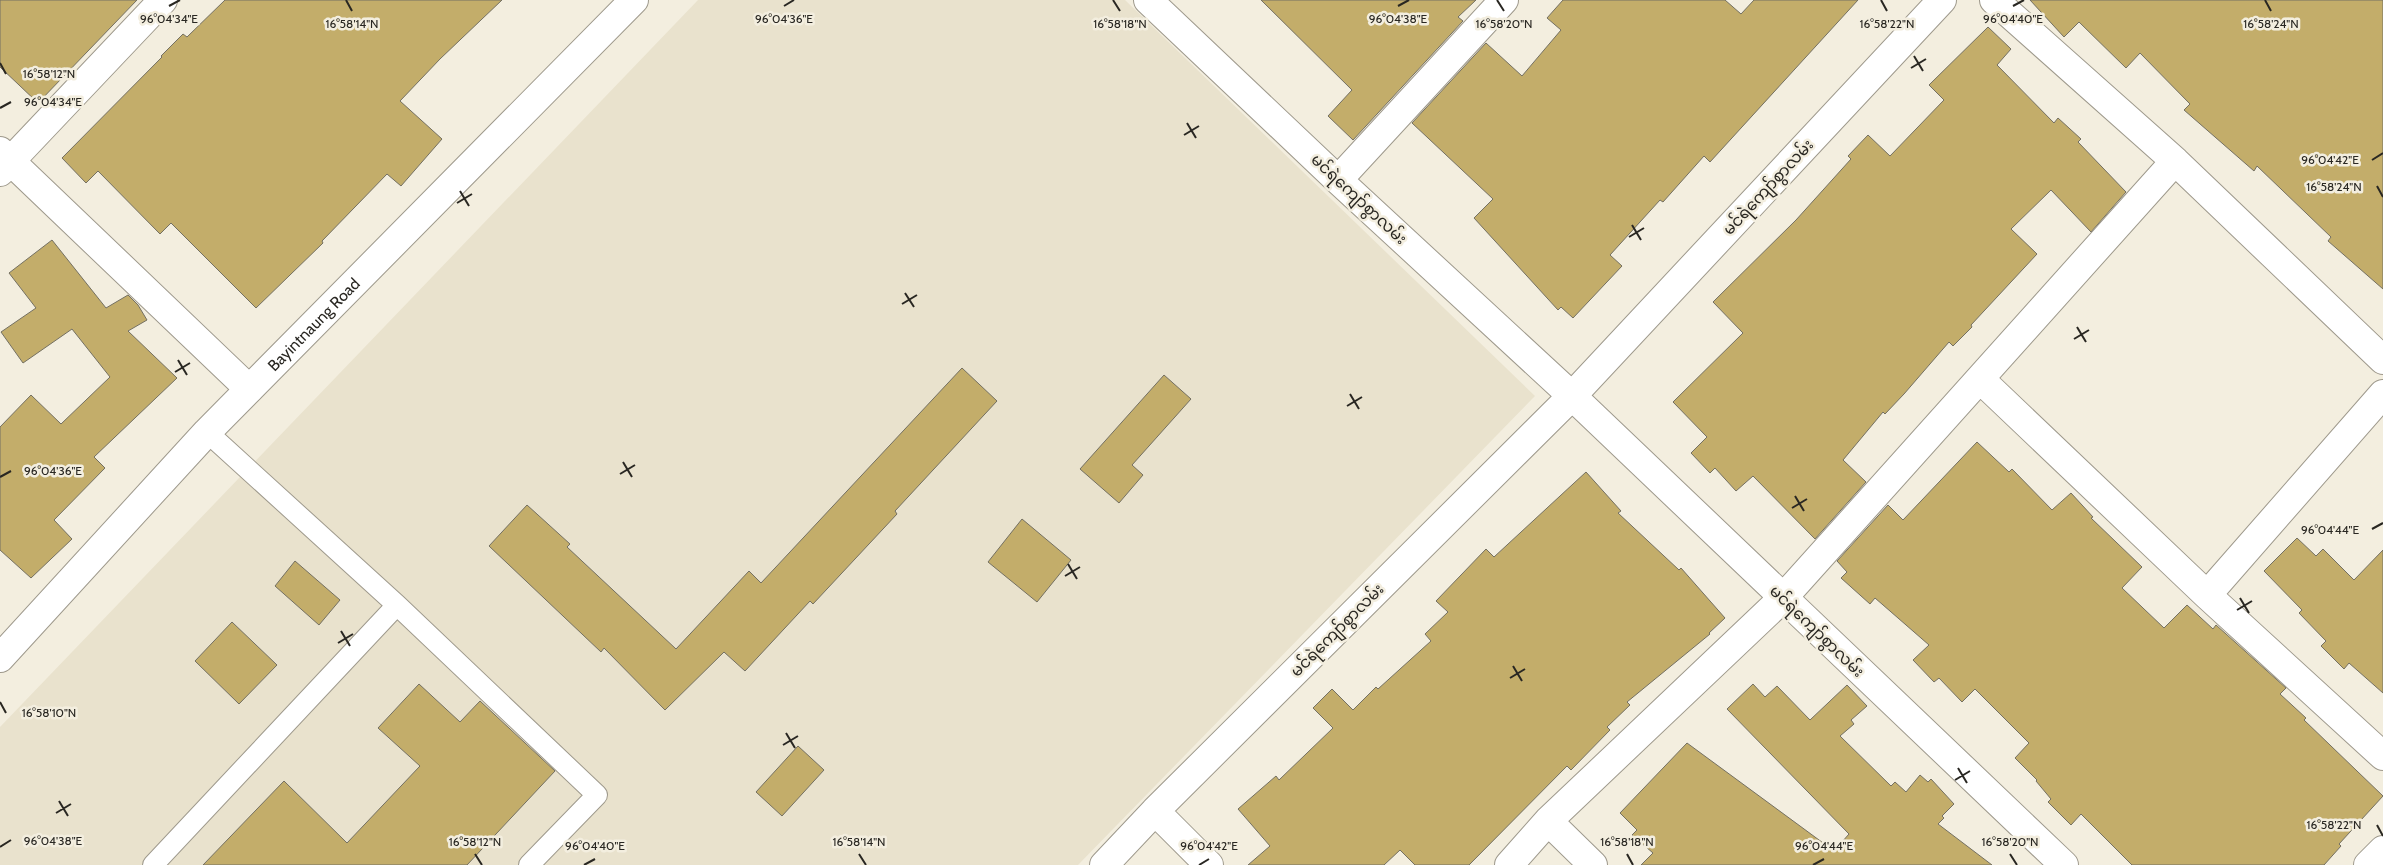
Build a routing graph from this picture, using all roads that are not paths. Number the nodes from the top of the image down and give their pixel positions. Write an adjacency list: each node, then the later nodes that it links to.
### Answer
1 (163, 0): 8 (street)
2 (634, 0): 12 (street, Bayintnaung Road)
3 (1148, 0): 9 (street, မင်ရဲကျော်စွာလမ်း)
4 (1504, 0): 9 (street)
5 (1942, 0): 14 (street, မင်ရဲကျော်စွာလမ်း)
6 (1994, 0): 7 (street)
7 (2175, 160): 10 (street); 11 (street)
8 (3, 161): 12 (street)
9 (1338, 180): 14 (street, မင်ရဲကျော်စွာလမ်း)
10 (2383, 360)
11 (1980, 379): 16 (street); 17 (street)
12 (249, 389): 15 (street, Bayintnaung Road)
13 (2383, 394): 16 (street)
14 (1572, 396): 17 (street, မင်ရဲကျော်စွာလမ်း); 21 (street, မင်ရဲကျော်စွာလမ်း)
15 (207, 432): 18 (lane); 19 (street, Bayintnaung Road)
16 (2207, 594): 20 (street)
17 (1782, 598): 22 (street); 30 (street, မင်ရဲကျော်စွာလမ်း)
18 (398, 605): 24 (lane); 25 (lane)
19 (0, 658)
20 (2383, 756)
21 (1155, 811): 26 (street, မင်ရဲကျော်စွာလမ်း); 27 (street)
22 (1548, 820): 28 (street); 29 (street)
23 (2383, 850): 31 (street)
24 (153, 865)
25 (529, 865)
26 (1104, 865)
27 (1209, 865)
28 (1509, 865)
29 (1593, 865)
30 (2064, 865)
31 (2368, 865)

